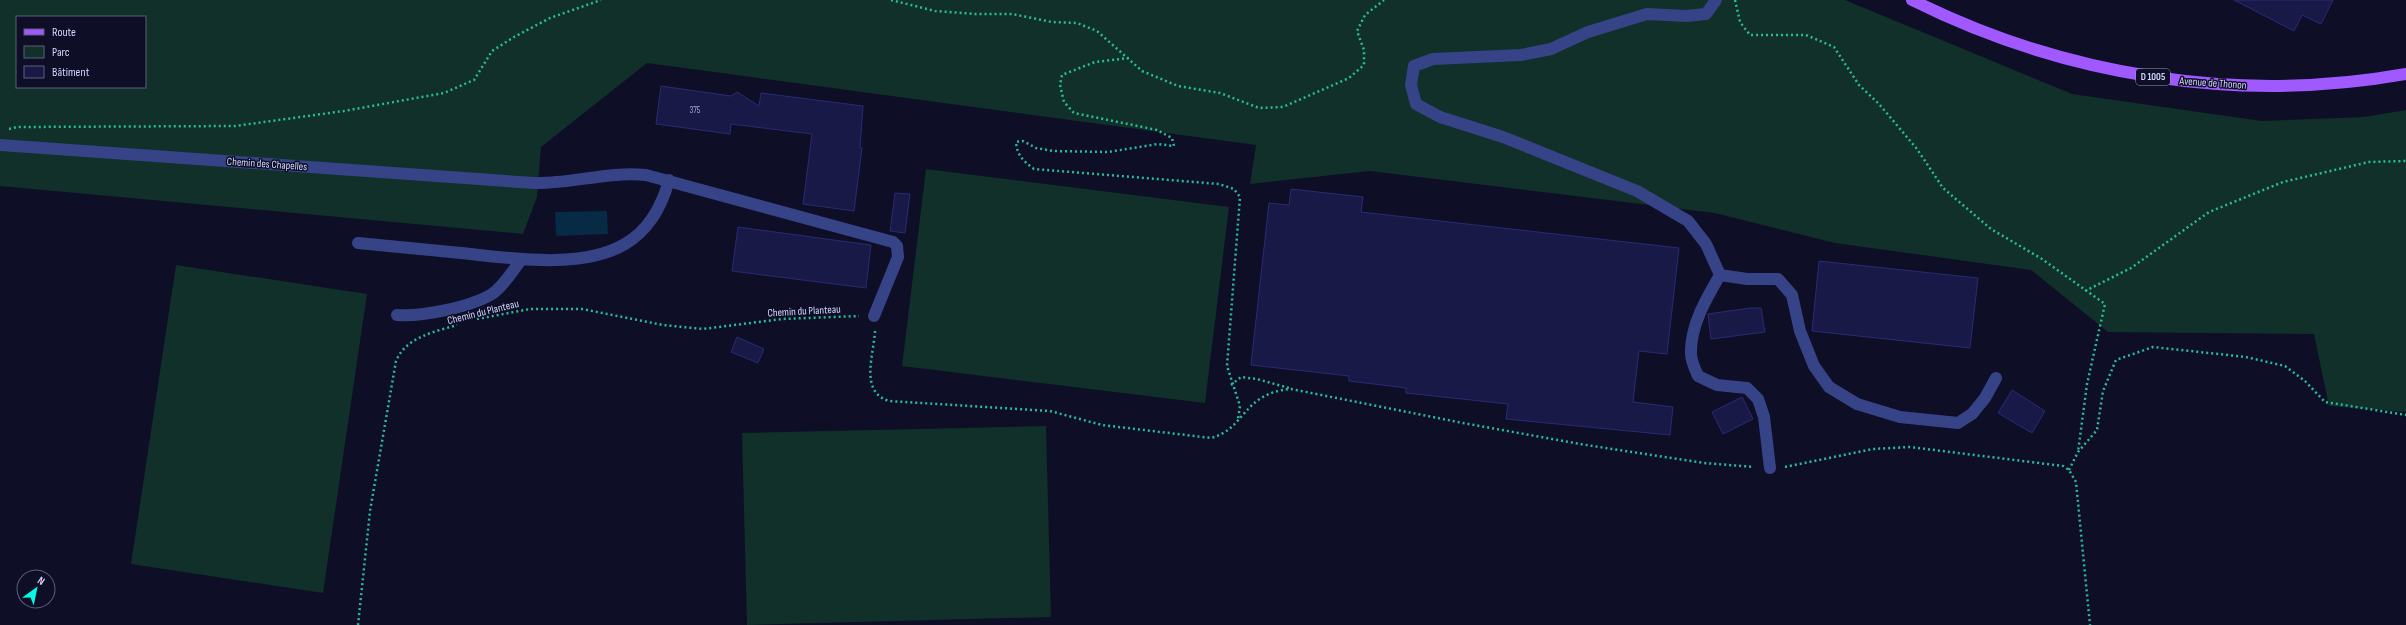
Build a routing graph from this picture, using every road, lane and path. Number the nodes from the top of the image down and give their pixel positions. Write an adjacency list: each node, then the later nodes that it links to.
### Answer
1 (601, 0): 9 (path)
2 (892, 0): 7 (path)
3 (1384, 0): 7 (path)
4 (1716, 0): 15 (street)
5 (1735, 0): 16 (path)
6 (1912, 0): 8 (main road, Avenue de Thonon / D 1005)
7 (1129, 58): 22 (path)
8 (2406, 74)
9 (6, 130)
10 (0, 146): 12 (street, Chemin des Chapelles)
11 (2406, 161): 16 (path)
12 (668, 180): 14 (street); 18 (street, Chemin des Chapelles)
13 (358, 243): 14 (street)
14 (522, 259): 17 (street)
15 (1720, 275): 21 (street); 28 (street)
16 (2085, 292): 27 (path)
17 (397, 314)
18 (874, 316): 19 (path, Chemin du Planteau); 26 (path)
19 (471, 321)
20 (464, 323): 30 (path, Chemin du Planteau)
21 (1996, 378)
22 (1231, 385): 23 (path); 26 (path)
23 (1291, 389): 24 (path); 26 (path)
24 (1304, 390)
25 (2406, 415): 27 (path)
26 (1238, 419)
27 (2078, 452): 29 (path)
28 (1770, 468)
29 (2069, 470)
30 (358, 625)

